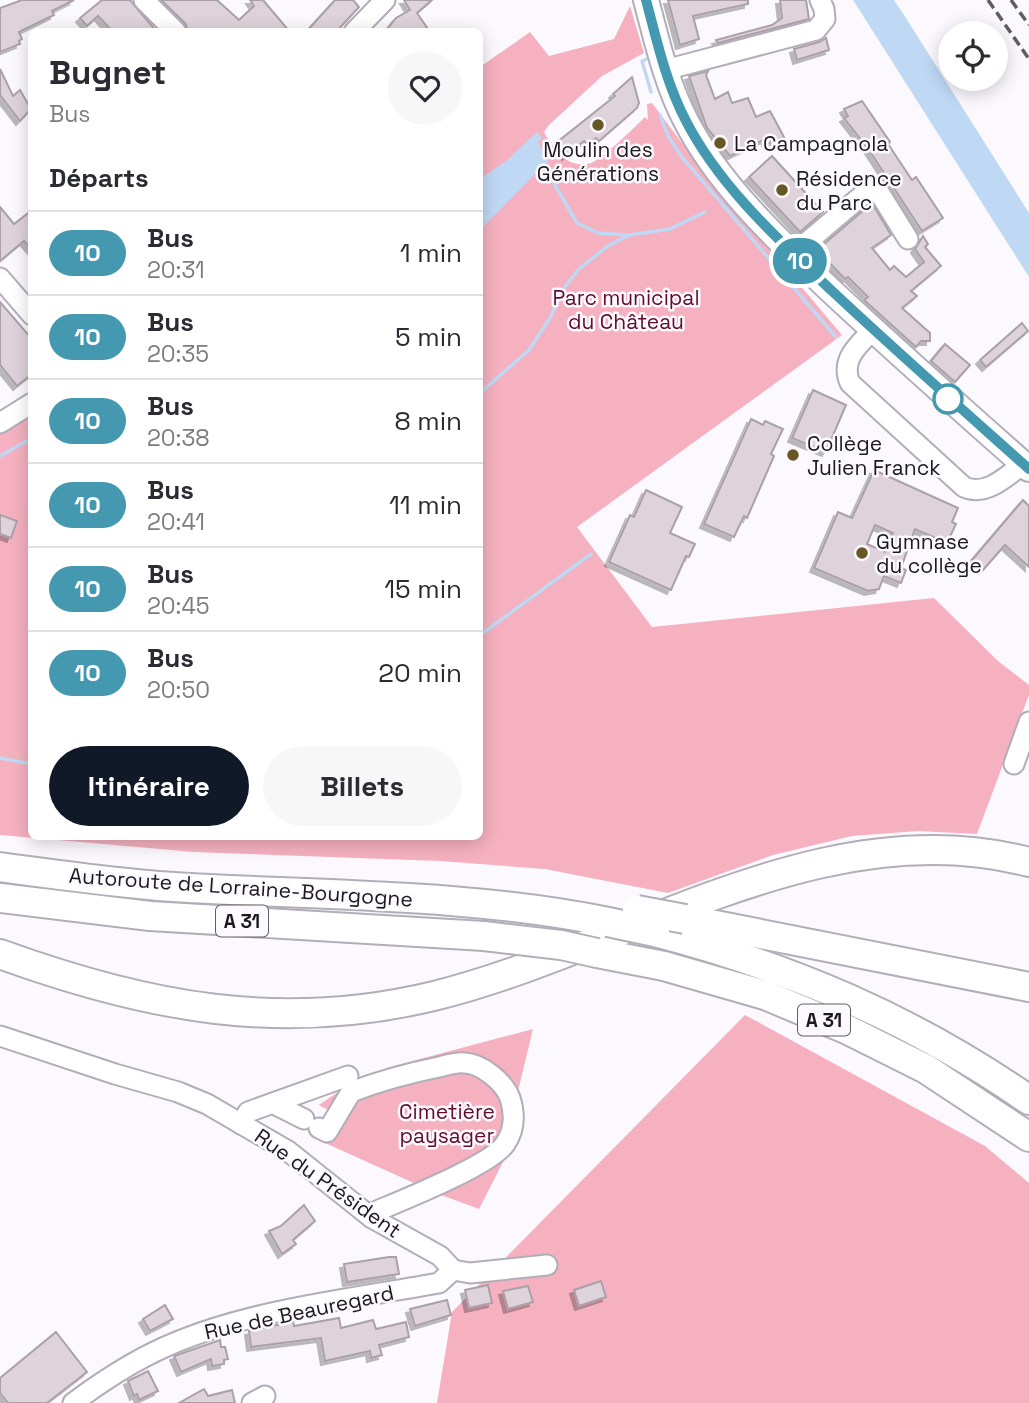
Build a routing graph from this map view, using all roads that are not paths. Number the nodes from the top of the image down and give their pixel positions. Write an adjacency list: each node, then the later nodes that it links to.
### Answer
1 (144, 0): 5 (street)
2 (646, 0): 7 (main road)
3 (820, 0): 7 (street)
4 (374, 4): 6 (street)
5 (172, 28)
6 (357, 28)
7 (665, 70): 9 (main road)
8 (908, 239): 9 (street)
9 (793, 254): 12 (main road)
10 (0, 278): 11 (street)
11 (28, 310)
12 (873, 330): 15 (main road); 15 (street)
13 (28, 406): 14 (street)
14 (0, 423)
15 (1026, 466)
16 (1029, 723): 17 (street)
17 (1014, 764)
18 (1029, 862): 22 (highway)
19 (0, 867): 20 (highway, Autoroute de Lorraine-Bourgogne / A 31)
20 (413, 897): 23 (highway, bridge); 26 (highway, Autoroute de Lorraine-Bourgogne / A 31, bridge)
21 (0, 898): 29 (highway, Autoroute de Lorraine-Bourgogne / A 31, bridge)
22 (0, 954)
23 (1029, 987)
24 (0, 1036): 28 (street, Rue du Président)
25 (348, 1076): 27 (street)
26 (1029, 1100)
27 (277, 1102): 28 (street); 30 (street)
28 (241, 1124): 30 (street, Rue du Président)
29 (1029, 1137)
30 (372, 1218): 32 (street, Rue du Président)
31 (547, 1265): 32 (street)
32 (453, 1270): 33 (street, Rue de Beauregard)
33 (73, 1403)

